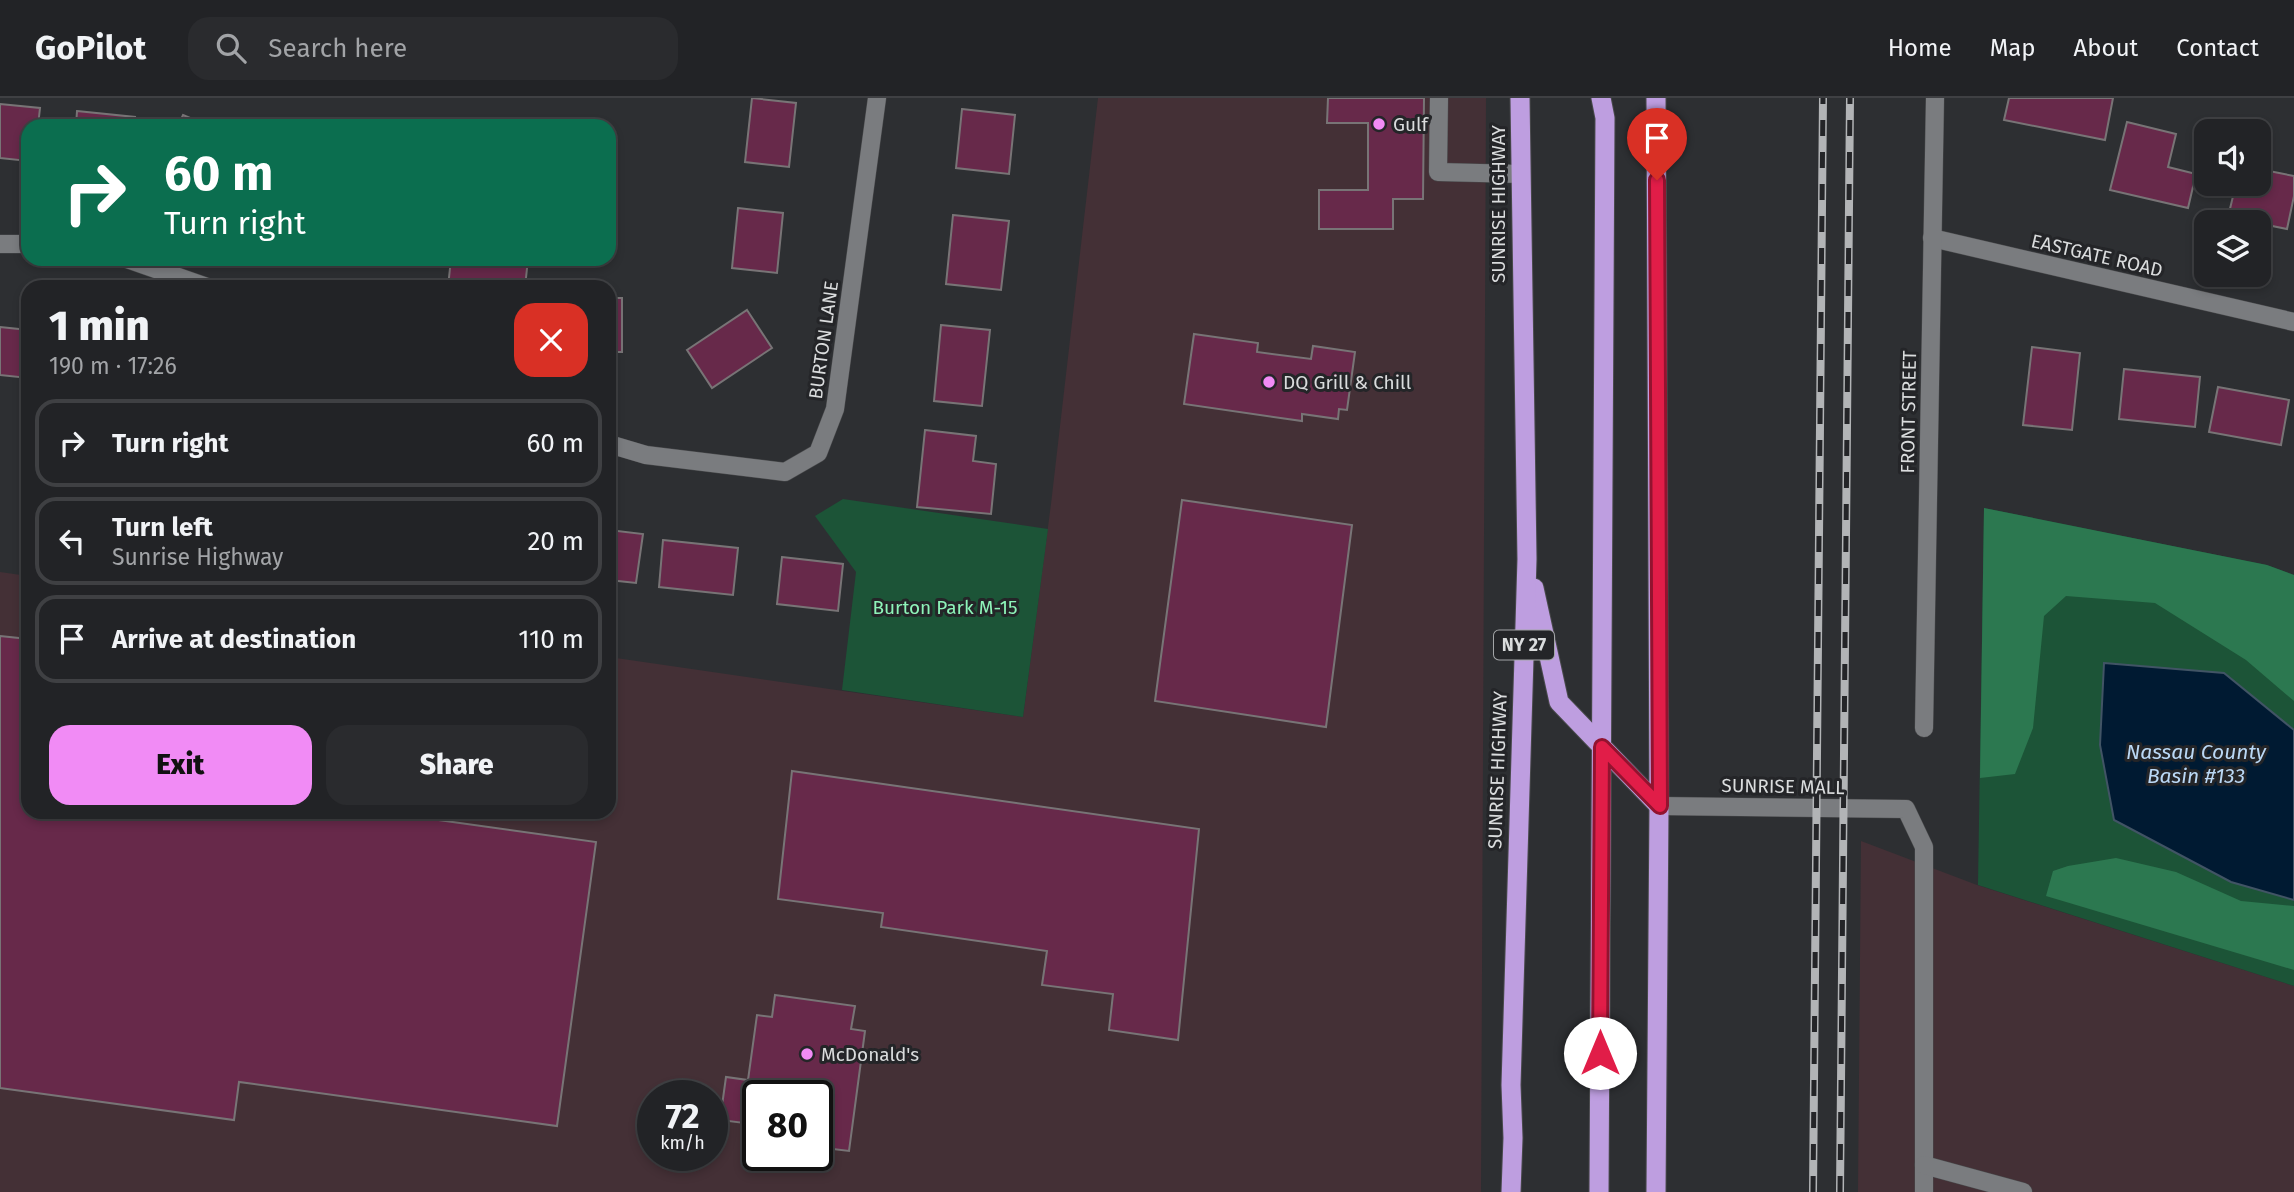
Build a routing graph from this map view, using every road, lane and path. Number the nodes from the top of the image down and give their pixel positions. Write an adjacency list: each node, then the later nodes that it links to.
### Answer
1 (877, 98): 14 (street, BURTON LANE)
2 (1438, 98): 7 (street)
3 (1520, 98): 7 (highway, SUNRISE HIGHWAY / NY 27)
4 (1601, 98): 17 (highway)
5 (1656, 98): 18 (highway)
6 (1934, 98): 8 (street, FRONT STREET)
7 (1521, 174): 15 (highway, SUNRISE HIGHWAY / NY 27)
8 (1932, 238): 13 (street, EASTGATE ROAD); 16 (street, FRONT STREET)
9 (0, 244): 10 (street)
10 (21, 244)
11 (147, 266): 12 (street)
12 (187, 280)
13 (2294, 322)
14 (616, 446)
15 (1527, 559): 17 (highway); 20 (highway, SUNRISE HIGHWAY / NY 27)
16 (1924, 728)
17 (1602, 747): 18 (highway); 21 (highway)
18 (1660, 806): 19 (street, SUNRISE MALL); 22 (highway)
19 (1924, 1164): 23 (street); 24 (street)
20 (1511, 1192)
21 (1599, 1192)
22 (1656, 1192)
23 (1924, 1192)
24 (2023, 1192)

